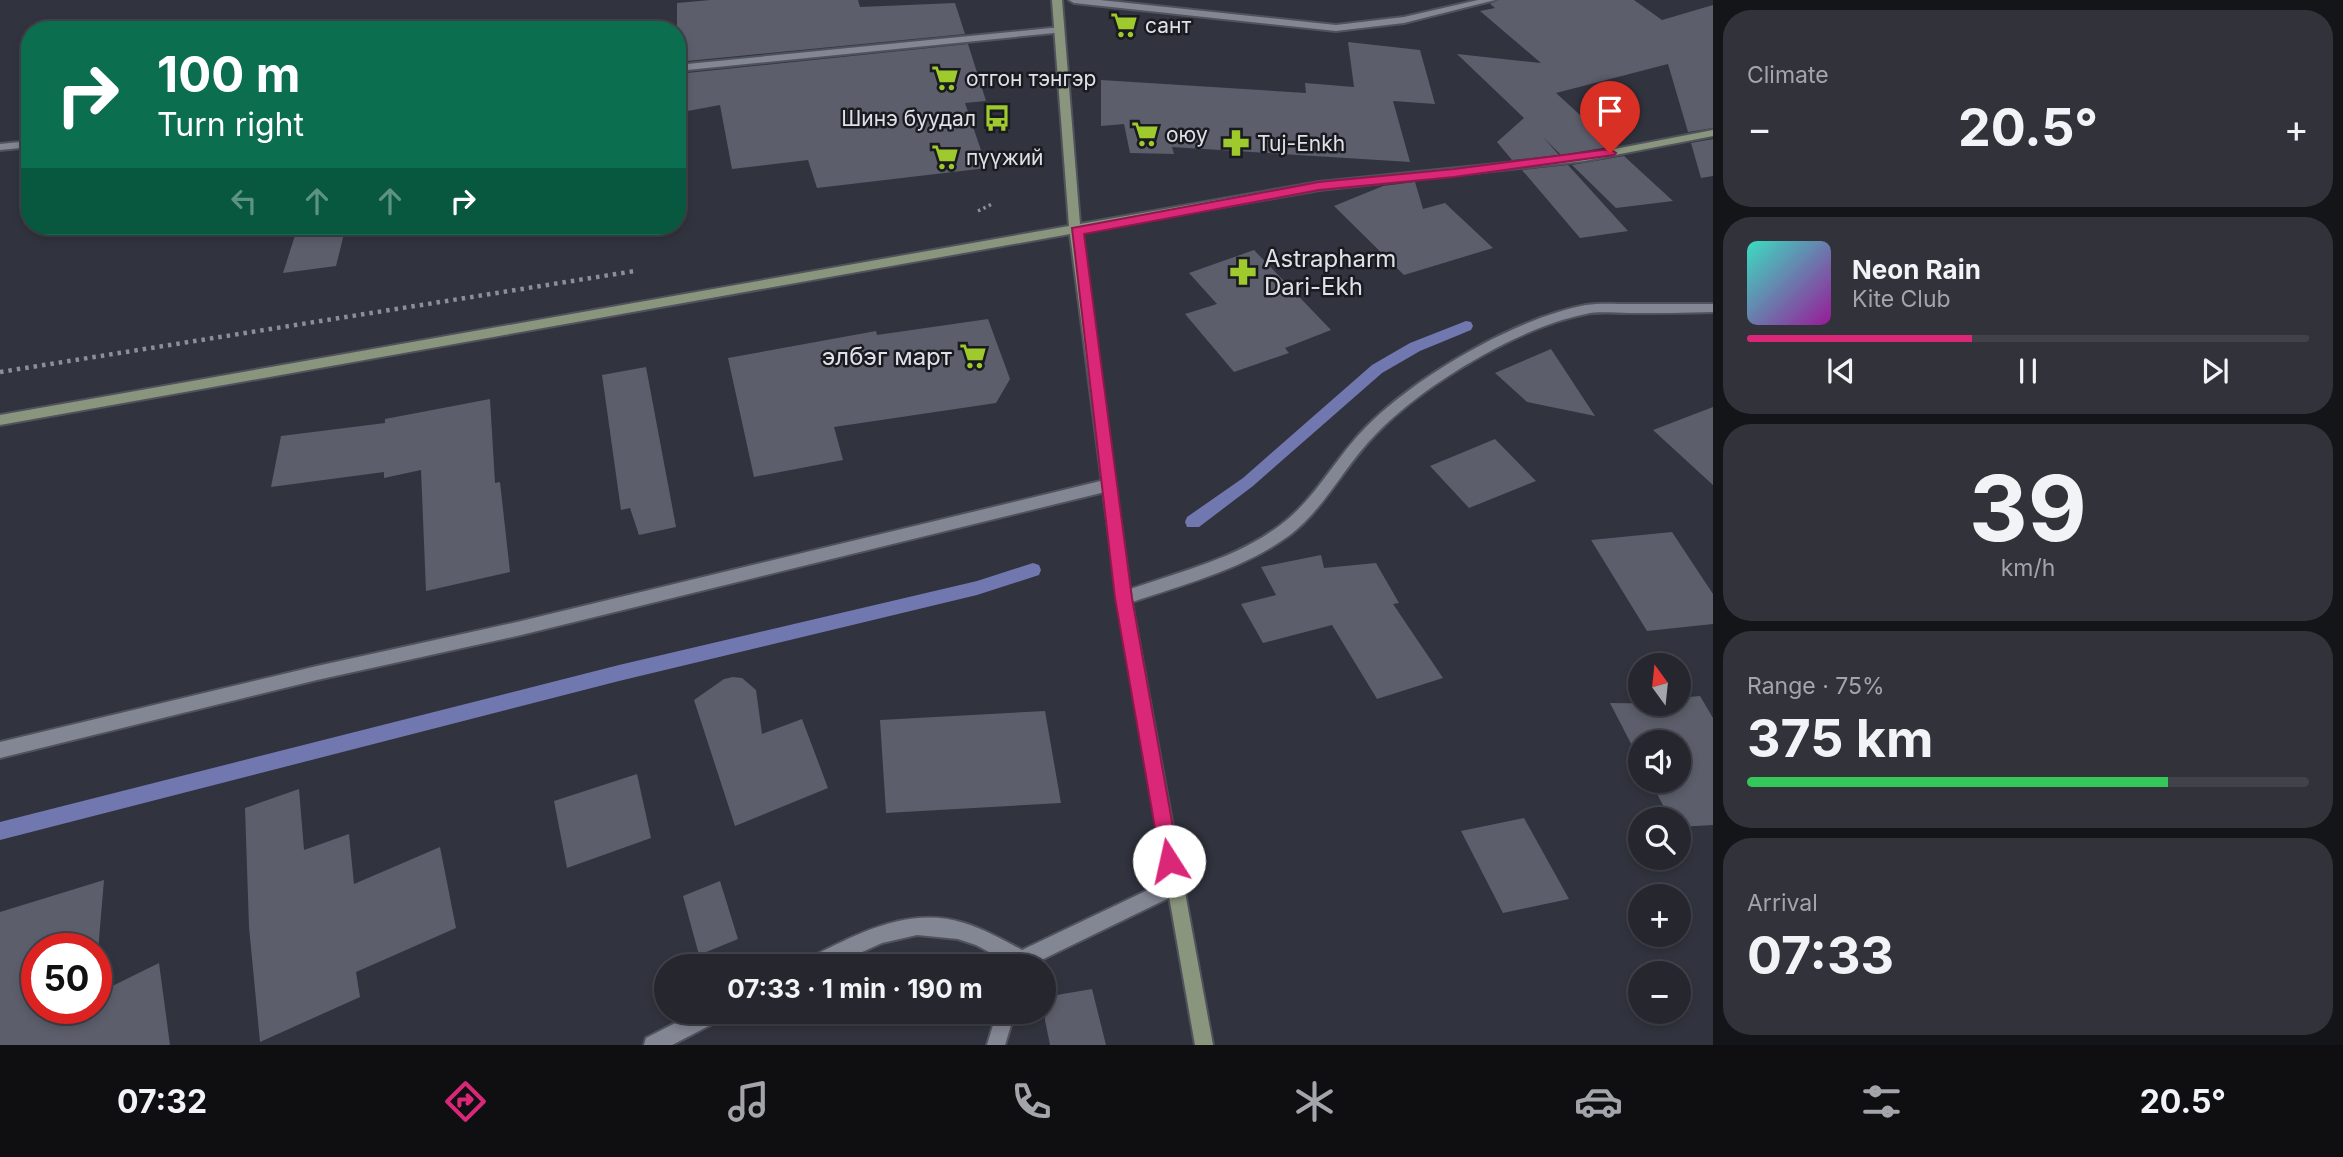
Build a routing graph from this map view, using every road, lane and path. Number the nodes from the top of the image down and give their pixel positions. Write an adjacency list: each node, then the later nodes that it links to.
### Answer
1 (1057, 0): 4 (main road)
2 (1073, 0): 3 (street)
3 (1490, 0)
4 (1061, 30): 5 (street); 11 (main road)
5 (686, 67)
6 (1713, 133): 11 (main road)
7 (21, 145): 8 (street)
8 (0, 147)
9 (992, 204): 10 (path)
10 (971, 215)
11 (1077, 231): 15 (main road); 16 (main road)
12 (639, 270): 14 (path)
13 (1713, 308): 17 (street)
14 (0, 372)
15 (0, 420)
16 (1109, 485): 17 (main road); 18 (street)
17 (1124, 598): 19 (main road)
18 (0, 750)
19 (1173, 887): 22 (street); 27 (main road)
20 (836, 954): 21 (street)
21 (1004, 954)
22 (1039, 954)
23 (692, 1024): 25 (street)
24 (1002, 1024): 26 (street)
25 (653, 1045)
26 (996, 1045)
27 (1204, 1045)

